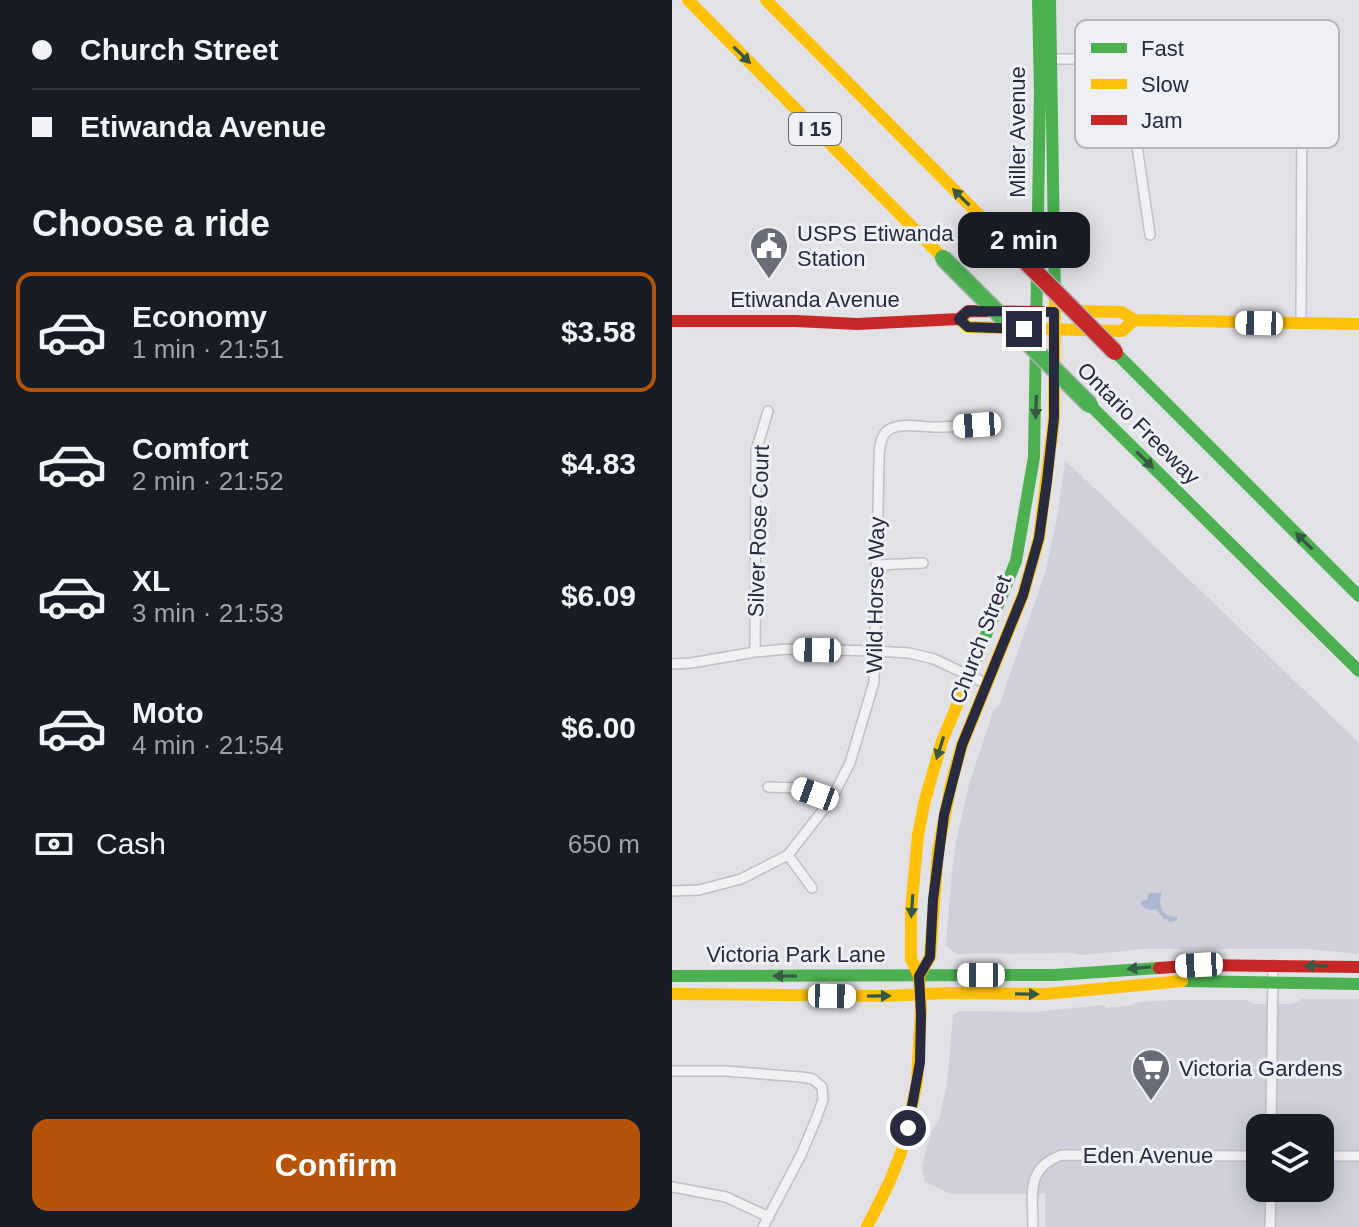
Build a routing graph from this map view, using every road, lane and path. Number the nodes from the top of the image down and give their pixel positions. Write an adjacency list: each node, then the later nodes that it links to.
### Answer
1 (688, 0): 25 (main road, Ontario Freeway / I 15, one-way to 25, bridge)
2 (766, 0): 21 (main road, Ontario Freeway / I 15, one-way to 2, bridge)
3 (1038, 0): 5 (main road, Miller Avenue)
4 (1050, 0): 5 (main road, Miller Avenue)
5 (1044, 59): 6 (street); 10 (main road, Miller Avenue)
6 (1075, 59)
7 (1137, 148): 9 (street)
8 (1302, 148): 14 (street)
9 (1150, 235)
10 (1045, 312): 11 (main road, Etiwanda Avenue); 12 (main road, Etiwanda Avenue); 16 (main road, Church Street)
11 (959, 319): 13 (main road, Etiwanda Avenue); 16 (main road, Etiwanda Avenue)
12 (1134, 320): 14 (main road, Etiwanda Avenue); 16 (main road, Etiwanda Avenue)
13 (672, 321)
14 (1301, 323): 15 (main road, Etiwanda Avenue)
15 (1359, 324)
16 (1045, 329): 26 (main road, Church Street, one-way to 26); 27 (main road, Church Street)
17 (768, 411): 23 (street, Silver Rose Court)
18 (977, 425): 20 (street, Wild Horse Way)
19 (923, 563): 20 (street)
20 (876, 565): 22 (street, Wild Horse Way)
21 (1359, 596)
22 (875, 651): 23 (street); 26 (street); 29 (street, Wild Horse Way)
23 (755, 652): 24 (street)
24 (672, 664)
25 (1359, 671)
26 (969, 676): 27 (street); 36 (main road, Church Street, one-way to 36)
27 (987, 684): 36 (main road, Church Street)
28 (768, 787): 29 (street)
29 (831, 800): 30 (street, Wild Horse Way)
30 (788, 855): 31 (street); 32 (street, Wild Horse Way)
31 (812, 888)
32 (672, 891)
33 (1359, 967): 34 (main road, one-way to 34)
34 (1273, 974): 36 (main road, Victoria Park Lane, one-way to 36); 37 (main road); 39 (main road, Victoria Park Lane, one-way to 34); 41 (street)
35 (672, 976): 36 (main road, Victoria Park Lane, one-way to 35)
36 (919, 976): 39 (main road, Church Street)
37 (1359, 984)
38 (672, 994): 39 (main road, Victoria Park Lane, one-way to 39)
39 (921, 994): 49 (main road, Church Street)
40 (672, 1071): 47 (street)
41 (1271, 1114)
42 (1246, 1156): 50 (street, Eden Avenue)
43 (1334, 1156): 44 (street)
44 (1359, 1156)
45 (672, 1187): 47 (street)
46 (1271, 1202): 51 (street)
47 (769, 1217): 48 (street)
48 (763, 1227)
49 (867, 1227)
50 (1033, 1227)
51 (1270, 1227)

